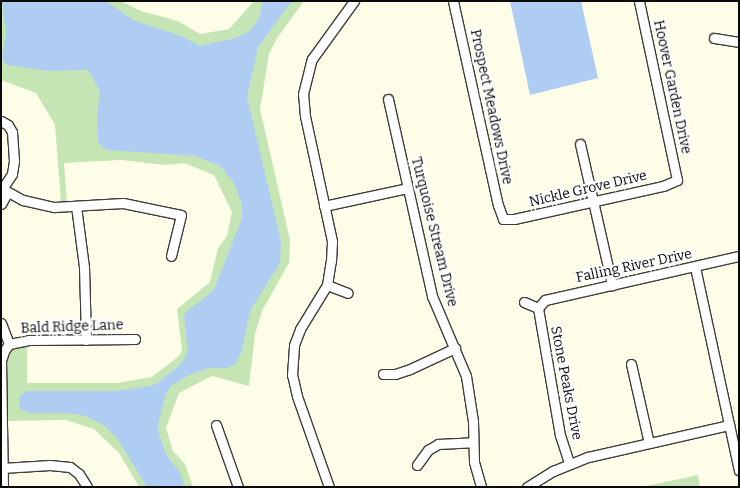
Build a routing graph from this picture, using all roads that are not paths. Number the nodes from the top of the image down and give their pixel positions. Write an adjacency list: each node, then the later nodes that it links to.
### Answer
1 (354, 1): 15 (street)
2 (453, 1): 16 (street, Prospect Meadows Drive)
3 (639, 1): 9 (street, Hoover Garden Drive)
4 (714, 38): 5 (street)
5 (739, 42)
6 (388, 99): 10 (street, Turquoise Stream Drive)
7 (4, 123): 11 (street)
8 (580, 144): 12 (street)
9 (677, 180): 12 (street, Nickle Grove Drive)
10 (408, 188): 15 (street); 29 (street, Turquoise Stream Drive)
11 (4, 190): 13 (street); 14 (street)
12 (593, 201): 16 (street, Nickle Grove Drive); 21 (street)
13 (1, 204)
14 (76, 206): 17 (street); 27 (street)
15 (324, 206): 20 (street)
16 (503, 219)
17 (171, 256)
18 (739, 256): 19 (street, Falling River Drive)
19 (695, 267): 21 (street, Falling River Drive); 33 (street)
20 (327, 285): 22 (street); 43 (street)
21 (612, 285): 24 (street, Falling River Drive)
22 (348, 293)
23 (524, 302): 24 (street)
24 (538, 308): 37 (street, Stone Peaks Drive)
25 (1, 322): 28 (street)
26 (135, 339): 27 (street, Bald Ridge Lane)
27 (86, 340): 28 (street, Bald Ridge Lane)
28 (9, 344): 38 (street)
29 (455, 348): 31 (street); 34 (street, Turquoise Stream Drive)
30 (631, 364): 35 (street)
31 (383, 374)
32 (216, 425): 42 (street)
33 (729, 425): 35 (street); 39 (street)
34 (473, 442): 36 (street); 44 (street, Turquoise Stream Drive)
35 (649, 443): 37 (street)
36 (417, 464)
37 (569, 464): 45 (street)
38 (2, 468): 40 (street); 41 (street)
39 (739, 470)
40 (3, 487)
41 (88, 487)
42 (238, 487)
43 (329, 487)
44 (481, 487)
45 (527, 487)

